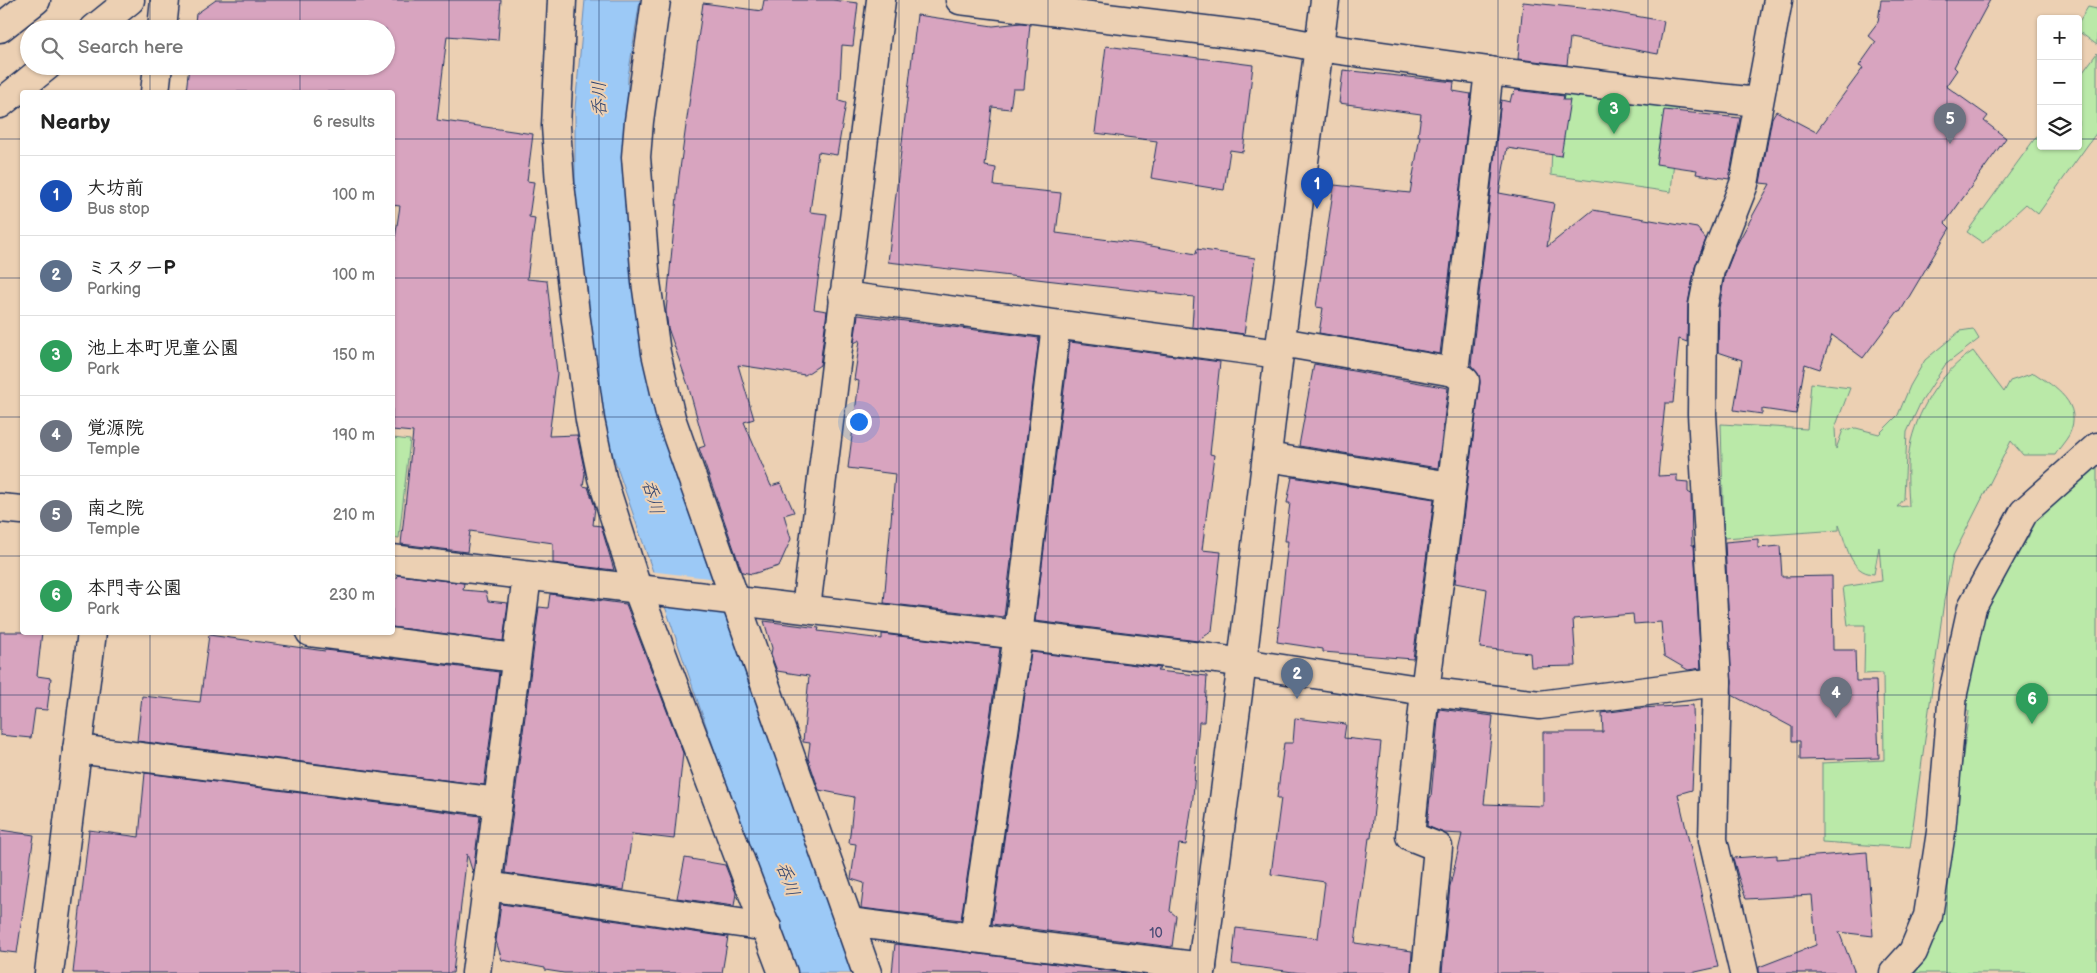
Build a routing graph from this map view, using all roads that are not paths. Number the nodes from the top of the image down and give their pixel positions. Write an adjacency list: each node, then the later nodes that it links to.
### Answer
1 (36, 0): 12 (main road)
2 (130, 0): 10 (main road)
3 (166, 0): 11 (main road)
4 (562, 0): 31 (main road)
5 (656, 0): 32 (main road)
6 (881, 0): 20 (main road)
7 (960, 0): 13 (main road)
8 (1325, 0): 13 (main road)
9 (1778, 0): 18 (main road)
10 (105, 20)
11 (163, 20)
12 (0, 28)
13 (1318, 47): 14 (main road); 22 (main road)
14 (1489, 70): 18 (main road); 23 (main road)
15 (36, 75): 19 (main road)
16 (157, 75): 17 (main road)
17 (155, 90)
18 (1758, 102): 39 (main road)
19 (0, 104)
20 (843, 296): 21 (main road); 33 (main road)
21 (1056, 325): 22 (main road); 36 (main road)
22 (1280, 348): 23 (main road); 25 (main road)
23 (1454, 372): 26 (main road)
24 (2097, 447): 54 (main road)
25 (1267, 457): 26 (main road); 38 (main road)
26 (1451, 486): 40 (main road)
27 (0, 508): 28 (main road)
28 (20, 510)
29 (395, 559): 30 (main road)
30 (527, 576): 31 (main road); 37 (main road)
31 (646, 588): 32 (main road); 45 (main road)
32 (731, 599): 33 (main road); 44 (main road)
33 (806, 608): 36 (main road)
34 (92, 635): 41 (main road)
35 (334, 635): 37 (main road)
36 (1018, 635): 38 (main road); 46 (main road)
37 (516, 658): 42 (main road)
38 (1242, 663): 40 (main road); 47 (main road)
39 (1717, 682): 40 (main road); 53 (main road)
40 (1425, 691): 52 (main road)
41 (77, 750): 42 (main road); 48 (main road)
42 (498, 802): 43 (main road)
43 (487, 886): 45 (main road); 49 (main road)
44 (849, 922): 46 (main road); 51 (main road)
45 (767, 927): 50 (main road)
46 (974, 938): 47 (main road)
47 (1202, 970)
48 (49, 973)
49 (476, 973)
50 (784, 973)
51 (867, 973)
52 (1426, 973)
53 (1744, 973)
54 (1894, 973)

